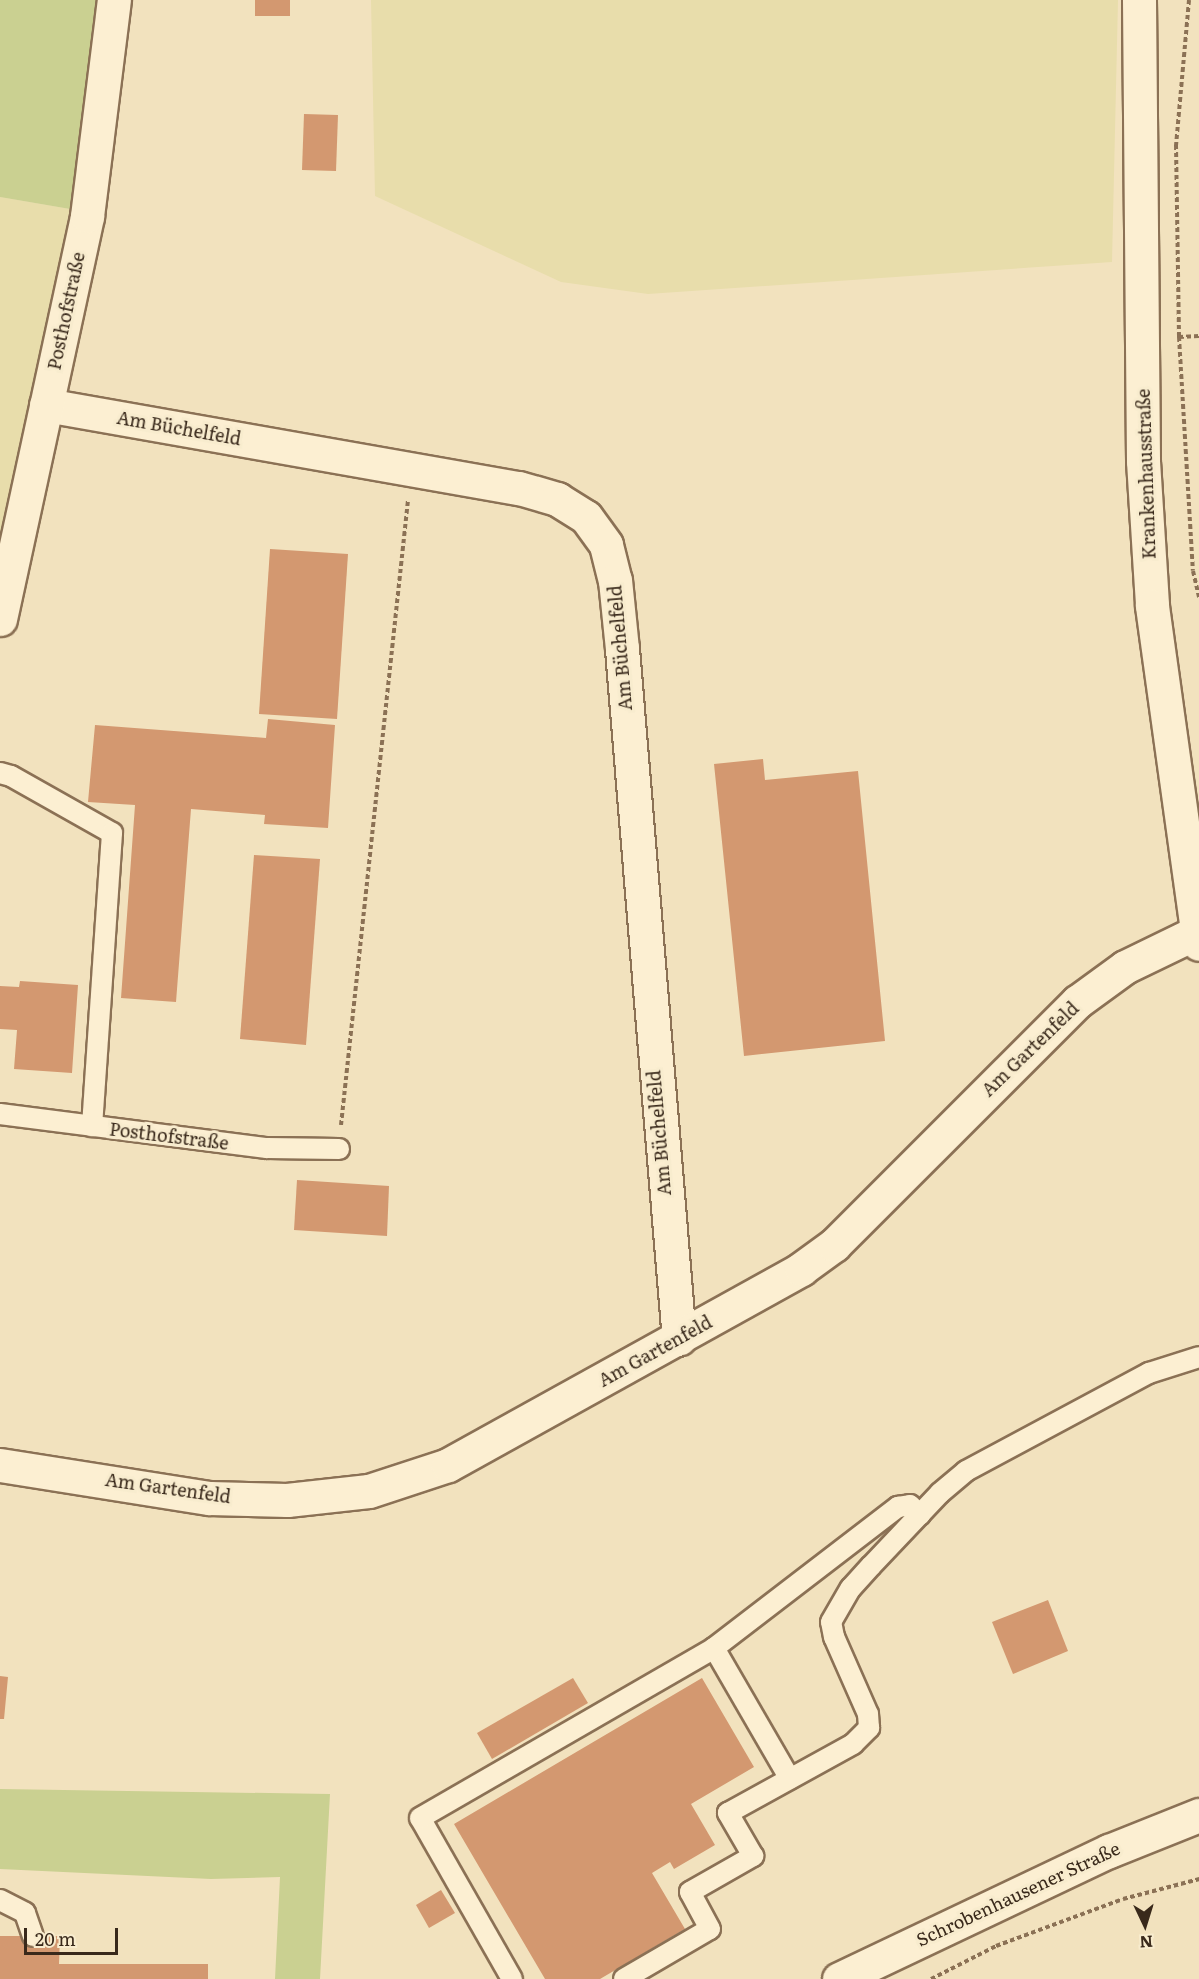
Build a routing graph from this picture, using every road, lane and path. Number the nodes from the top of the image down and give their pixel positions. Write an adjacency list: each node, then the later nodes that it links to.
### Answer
1 (114, 0): 6 (street, Posthofstraße)
2 (1139, 0): 11 (street, Krankenhausstraße)
3 (1189, 0): 5 (path)
4 (1199, 336): 5 (path)
5 (1179, 337): 8 (path)
6 (46, 405): 7 (street, Am Büchelfeld); 9 (street, Posthofstraße)
7 (411, 467): 14 (path); 15 (street, Am Büchelfeld)
8 (1199, 597)
9 (0, 619)
10 (0, 773): 13 (lane)
11 (1198, 936): 15 (street, Am Gartenfeld)
12 (0, 1114): 13 (lane, Posthofstraße)
13 (92, 1126): 14 (lane, Posthofstraße)
14 (339, 1149)
15 (679, 1339): 17 (street, Am Gartenfeld)
16 (1199, 1357): 18 (lane)
17 (0, 1465)
18 (920, 1515): 19 (lane); 20 (lane)
19 (714, 1648): 20 (lane); 27 (lane)
20 (790, 1779): 28 (lane)
21 (1199, 1815): 23 (street, Schrobenhausener Straße)
22 (1199, 1838): 23 (street)
23 (1109, 1851): 29 (street, Schrobenhausener Straße)
24 (1199, 1879): 30 (path)
25 (0, 1900): 26 (lane)
26 (33, 1936)
27 (512, 1979)
28 (624, 1979)
29 (839, 1979)
30 (931, 1979)

